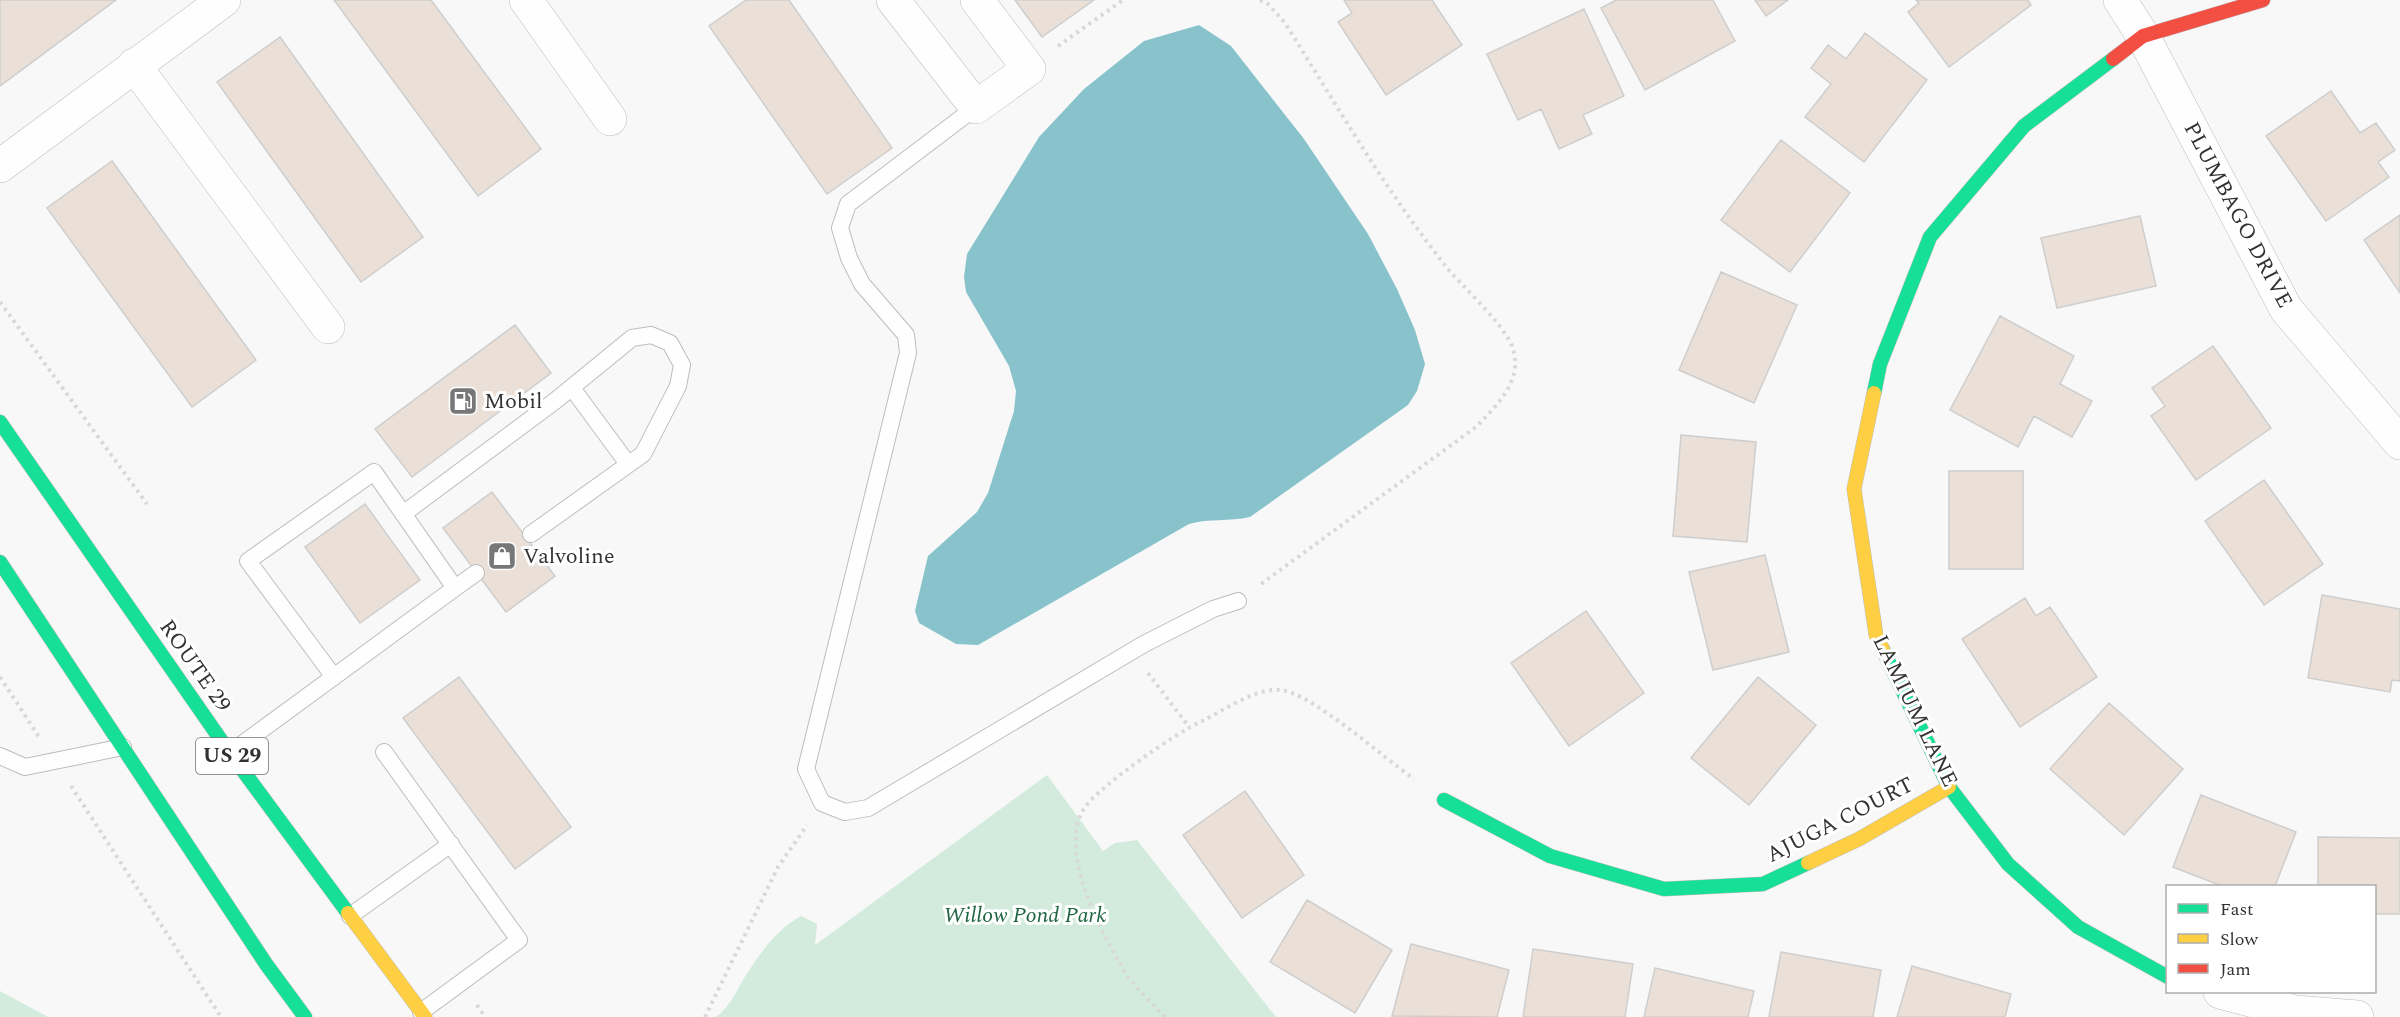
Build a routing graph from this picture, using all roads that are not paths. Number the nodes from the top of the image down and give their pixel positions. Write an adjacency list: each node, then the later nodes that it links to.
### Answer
1 (224, 0): 8 (street)
2 (526, 0): 10 (street)
3 (893, 0): 9 (street)
4 (977, 0): 9 (street)
5 (2120, 0): 7 (street, PLUMBAGO DRIVE)
6 (2263, 0): 7 (street, LAMIUM LANE)
7 (2143, 36): 15 (street, PLUMBAGO DRIVE); 28 (street, LAMIUM LANE)
8 (134, 65): 11 (street); 12 (street)
9 (976, 107): 22 (lane)
10 (610, 119)
11 (0, 166)
12 (328, 327)
13 (572, 388): 16 (lane); 16 (lane); 17 (lane)
14 (0, 422): 26 (street, ROUTE 29 / US 29)
15 (2400, 443)
16 (628, 464): 18 (lane)
17 (403, 514): 21 (lane); 23 (lane)
18 (531, 534)
19 (0, 562): 24 (street)
20 (476, 573): 21 (lane)
21 (455, 588): 23 (lane)
22 (1238, 601)
23 (334, 677): 26 (lane)
24 (123, 747): 27 (lane); 35 (street)
25 (384, 752): 30 (lane)
26 (230, 753): 31 (street, ROUTE 29 / US 29)
27 (0, 756)
28 (1949, 787): 29 (street, AJUGA COURT); 32 (street, LAMIUM LANE)
29 (1444, 800)
30 (451, 844): 31 (lane); 34 (lane)
31 (350, 916): 34 (street, ROUTE 29 / US 29)
32 (2166, 976)
33 (2224, 993): 36 (street)
34 (423, 1014)
35 (305, 1017)
36 (2357, 1017)

